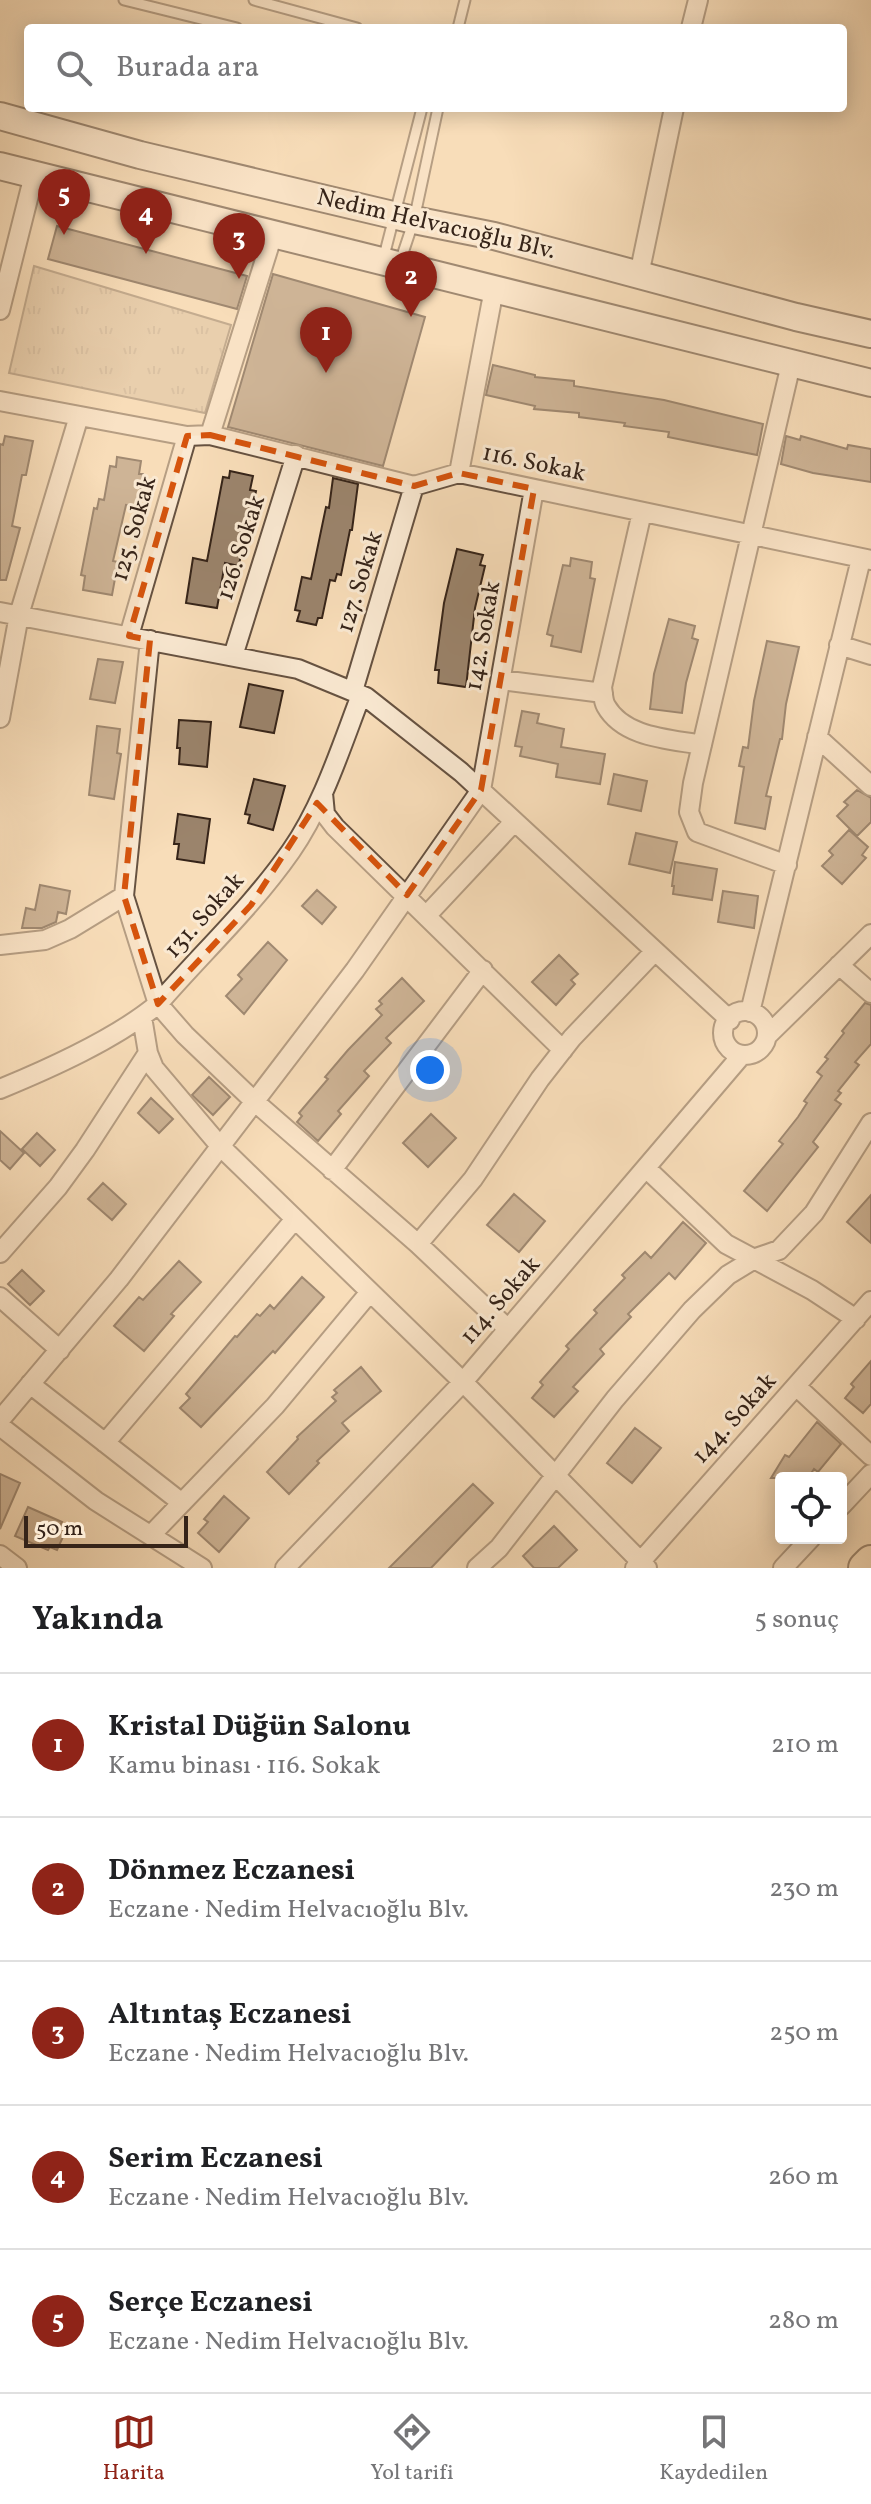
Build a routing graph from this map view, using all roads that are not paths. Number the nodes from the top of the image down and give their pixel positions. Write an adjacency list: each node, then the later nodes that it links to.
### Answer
1 (124, 0): 5 (lane)
2 (254, 0): 6 (lane)
3 (465, 0): 7 (lane)
4 (698, 0): 8 (street)
5 (221, 24)
6 (342, 24)
7 (459, 24)
8 (692, 24)
9 (421, 112): 15 (lane)
10 (437, 112): 15 (lane)
11 (673, 112): 18 (street)
12 (0, 116): 15 (main road, Nedim Helvacıoğlu Blv.)
13 (0, 166): 14 (main road, Nedim Helvacıoğlu Blv.)
14 (34, 175): 16 (main road, Nedim Helvacıoğlu Blv.); 20 (street)
15 (404, 218): 17 (lane); 17 (lane); 18 (main road, Nedim Helvacıoğlu Blv.)
16 (273, 234): 17 (main road, Nedim Helvacıoğlu Blv.); 26 (street)
17 (391, 263): 19 (main road, Nedim Helvacıoğlu Blv.)
18 (639, 275): 21 (main road, Nedim Helvacıoğlu Blv.)
19 (494, 289): 22 (main road, Nedim Helvacıoğlu Blv.); 29 (street)
20 (0, 310)
21 (871, 334)
22 (791, 364): 23 (main road, Nedim Helvacıoğlu Blv.); 33 (street)
23 (871, 383)
24 (0, 401): 25 (street)
25 (79, 416): 27 (street); 36 (street)
26 (210, 435): 27 (street); 28 (street)
27 (187, 436): 37 (street, 125. Sokak)
28 (296, 455): 30 (street); 41 (street, 126. Sokak)
29 (459, 473): 30 (street, 116. Sokak); 31 (street, 116. Sokak)
30 (414, 486): 43 (street, 127. Sokak)
31 (534, 489): 32 (street, 116. Sokak); 42 (street, 142. Sokak)
32 (642, 512): 33 (street, 116. Sokak); 44 (street)
33 (749, 535): 34 (street, 116. Sokak); 47 (street)
34 (866, 560): 39 (street)
35 (0, 612): 36 (street)
36 (19, 615): 37 (street); 45 (street)
37 (129, 636): 38 (street)
38 (150, 640): 41 (street); 54 (street)
39 (839, 645): 40 (street); 46 (street)
40 (871, 655)
41 (233, 656): 43 (street)
42 (501, 680): 44 (street); 49 (street, 142. Sokak)
43 (357, 693): 49 (street); 50 (street, 131. Sokak)
44 (603, 693): 47 (street)
45 (0, 718)
46 (817, 737): 48 (street); 52 (street)
47 (702, 745): 52 (street)
48 (871, 786)
49 (481, 790): 51 (street); 53 (street)
50 (323, 793): 53 (street); 62 (street, 131. Sokak)
51 (514, 822): 55 (street); 58 (street)
52 (787, 865): 63 (street)
53 (407, 895): 55 (street); 71 (street)
54 (124, 896): 57 (street); 62 (street)
55 (427, 915): 60 (street)
56 (871, 934): 59 (street)
57 (0, 945)
58 (655, 951): 65 (street); 67 (street)
59 (839, 965): 61 (street); 66 (street)
60 (483, 970): 67 (street); 75 (street)
61 (871, 993)
62 (158, 1004): 64 (street, 131. Sokak); 71 (street)
63 (750, 1012): 65 (street); 66 (street)
64 (142, 1017): 68 (street); 70 (street, 131. Sokak)
65 (730, 1020): 69 (street)
66 (767, 1036): 69 (street)
67 (563, 1050): 77 (street)
68 (148, 1053): 73 (street); 78 (street)
69 (741, 1056): 74 (street, 114. Sokak)
70 (0, 1089)
71 (254, 1101): 73 (street); 75 (street)
72 (871, 1123): 79 (street)
73 (220, 1146): 76 (street); 85 (street)
74 (647, 1169): 79 (street); 84 (street, 114. Sokak)
75 (332, 1170): 77 (street)
76 (295, 1219): 80 (street); 90 (street)
77 (418, 1244): 84 (street)
78 (0, 1253)
79 (756, 1258): 83 (street); 93 (street)
80 (370, 1292): 86 (street); 95 (street)
81 (0, 1297): 85 (street)
82 (871, 1301): 83 (street, 144. Sokak)
83 (856, 1319): 88 (street, 144. Sokak)
84 (508, 1329): 86 (street, 114. Sokak)
85 (60, 1350): 87 (street)
86 (463, 1382): 93 (street); 103 (street, 114. Sokak)
87 (30, 1384): 89 (street); 90 (street)
88 (796, 1386): 91 (street); 100 (street, 144. Sokak)
89 (0, 1423): 96 (street)
90 (105, 1443): 95 (street)
91 (871, 1456)
92 (871, 1474): 94 (street)
93 (556, 1475): 100 (street); 104 (street)
94 (847, 1500)
95 (182, 1503): 96 (street)
96 (151, 1535): 102 (street)
97 (805, 1544): 105 (street)
98 (0, 1555): 101 (street)
99 (871, 1562): 106 (highway)
100 (641, 1566)
101 (17, 1568)
102 (202, 1568)
103 (285, 1568)
104 (477, 1568)
105 (783, 1568)
106 (865, 1568)

